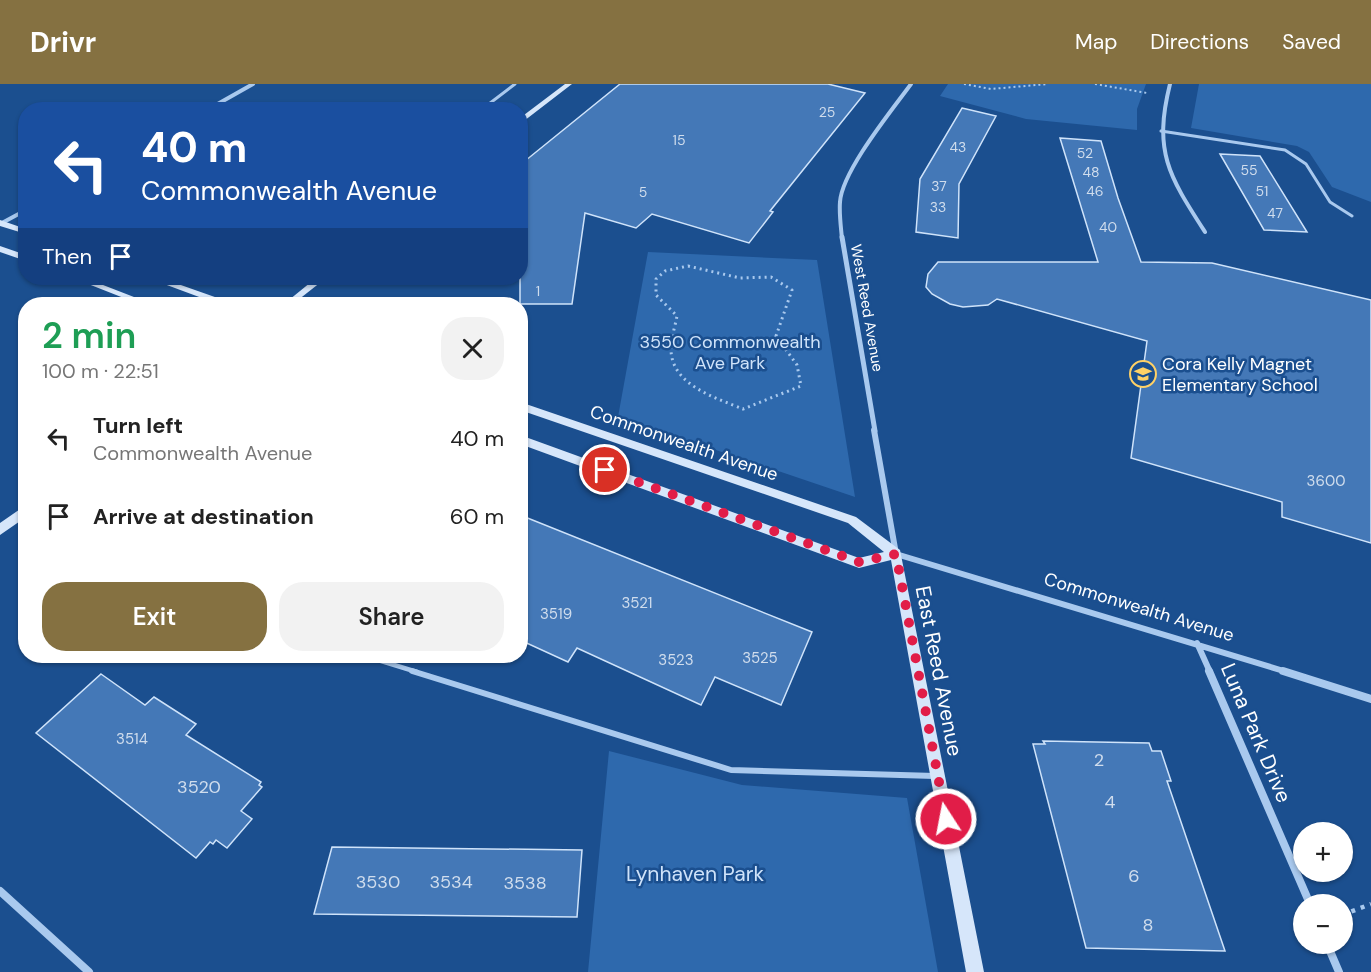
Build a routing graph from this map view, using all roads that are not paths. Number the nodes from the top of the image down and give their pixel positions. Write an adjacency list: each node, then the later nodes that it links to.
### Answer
1 (253, 84): 6 (street)
2 (516, 84): 7 (lane)
3 (569, 84): 8 (street)
4 (911, 84): 27 (street, West Reed Avenue)
5 (1170, 84): 9 (street)
6 (221, 102)
7 (492, 102)
8 (528, 116)
9 (1161, 130): 11 (lane); 14 (street)
10 (18, 214): 12 (street)
11 (1352, 216)
12 (0, 224): 13 (street)
13 (18, 230)
14 (1205, 232)
15 (0, 249): 16 (street)
16 (18, 255)
17 (97, 285): 20 (street)
18 (173, 285): 21 (street)
19 (312, 285): 22 (street)
20 (128, 297)
21 (206, 297)
22 (297, 297)
23 (528, 409): 27 (street, Commonwealth Avenue)
24 (528, 442): 27 (street, Commonwealth Avenue)
25 (18, 516): 26 (street)
26 (0, 530)
27 (896, 554): 28 (street, Commonwealth Avenue); 31 (street, East Reed Avenue)
28 (1197, 643): 30 (street, Commonwealth Avenue); 33 (street, Luna Park Drive)
29 (387, 663): 31 (lane)
30 (1371, 699)
31 (938, 776): 36 (street, East Reed Avenue)
32 (0, 891): 35 (street)
33 (1306, 894)
34 (1332, 954): 37 (street)
35 (89, 972)
36 (975, 972)
37 (1340, 972)

